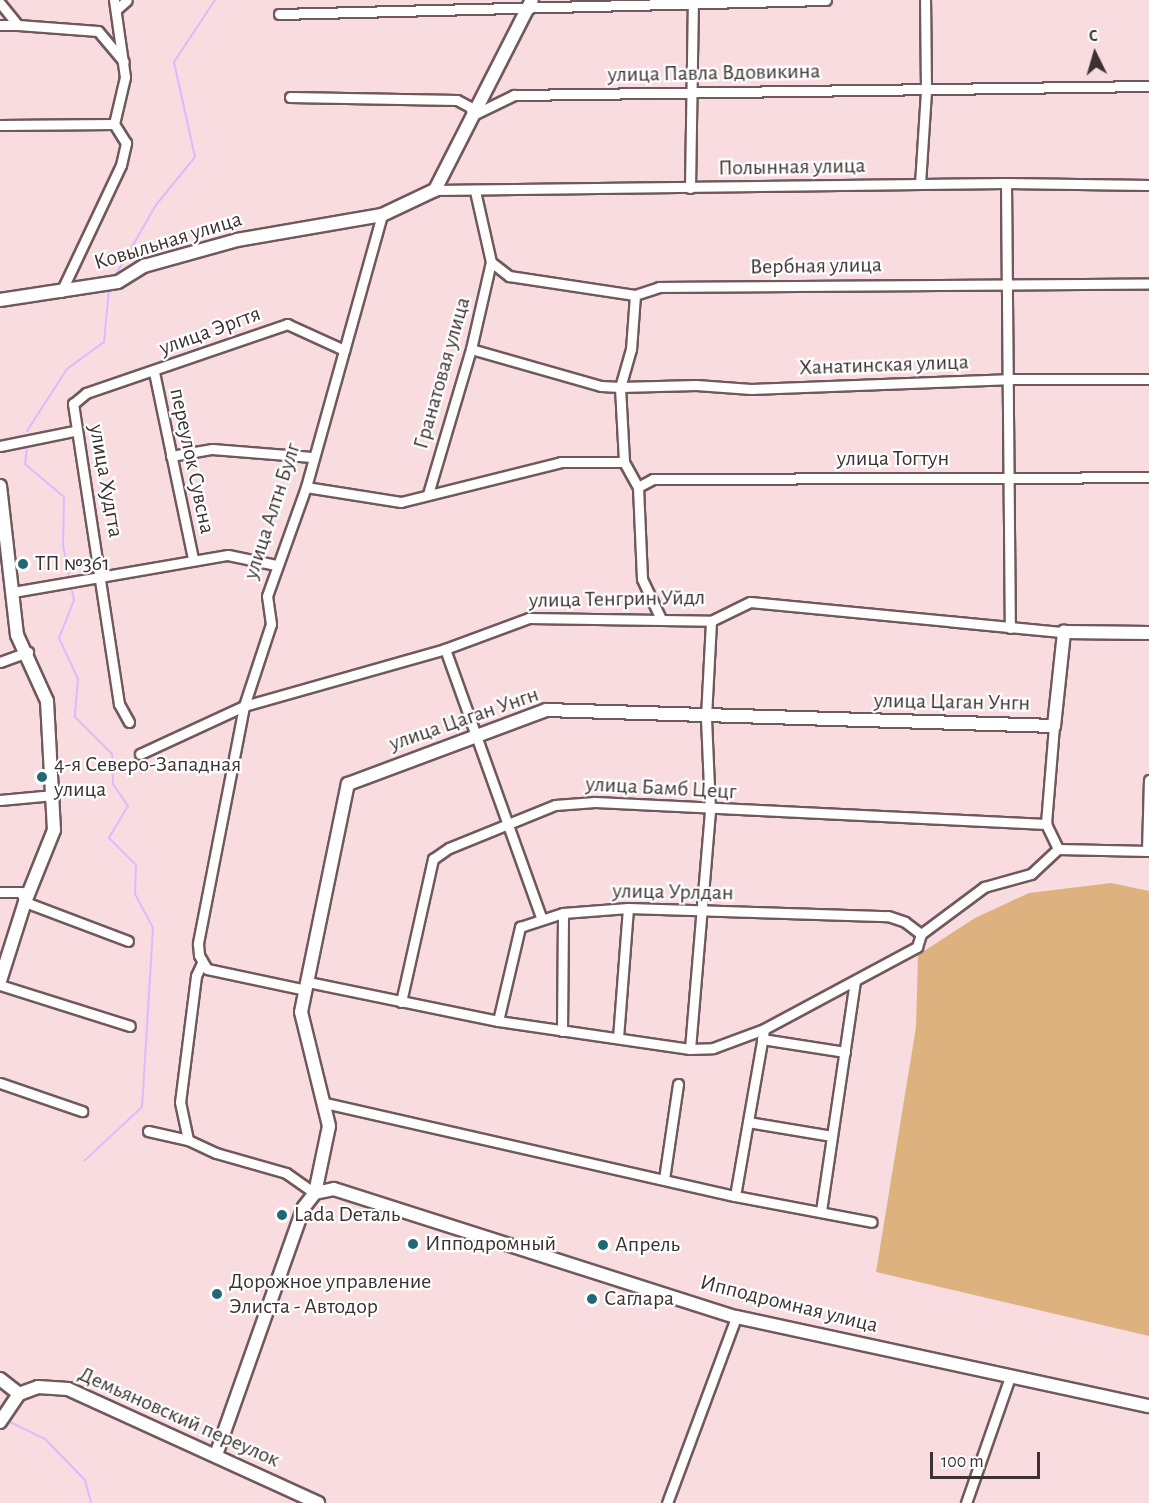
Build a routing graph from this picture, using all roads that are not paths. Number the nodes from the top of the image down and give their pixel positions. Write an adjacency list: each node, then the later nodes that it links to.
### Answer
1 (127, 0): 6 (street)
2 (826, 0): 5 (street)
3 (925, 0): 13 (street)
4 (0, 3): 9 (street)
5 (693, 3): 7 (street); 14 (street)
6 (116, 4): 11 (street)
7 (530, 4): 8 (street); 16 (street)
8 (279, 14)
9 (18, 25): 10 (street); 11 (street)
10 (0, 26)
11 (123, 62): 17 (street)
12 (1149, 86): 13 (street, улица Павла Вдовикина)
13 (926, 90): 14 (street, улица Павла Вдовикина); 20 (street)
14 (692, 93): 16 (street, улица Павла Вдовикина); 22 (street)
15 (290, 97): 16 (street)
16 (473, 115): 23 (street)
17 (114, 124): 18 (street); 29 (street)
18 (0, 125)
19 (1006, 183): 20 (street, Полынная улица); 21 (street, Полынная улица); 27 (street)
20 (920, 184): 22 (street, Полынная улица)
21 (1149, 185)
22 (690, 188): 24 (street, Полынная улица)
23 (435, 190): 24 (street, Полынная улица); 25 (street, Ковыльная улица)
24 (475, 191): 26 (street)
25 (382, 215): 29 (street, Ковыльная улица); 33 (street, улица Алтн Булг)
26 (492, 262): 30 (street, Вербная улица); 32 (street, Гранатовая улица)
27 (1007, 284): 28 (street, Вербная улица); 30 (street, Вербная улица); 35 (street)
28 (1149, 284)
29 (61, 291): 31 (street, Ковыльная улица)
30 (635, 295): 37 (street)
31 (0, 300)
32 (471, 349): 37 (street, Ханатинская улица); 49 (street, Гранатовая улица)
33 (344, 350): 34 (street, улица Эргтя); 42 (street, улица Алтн Булг)
34 (154, 372): 38 (street, улица Эргтя); 41 (street, переулок Сувсна)
35 (1007, 379): 36 (street, Ханатинская улица); 37 (street, Ханатинская улица); 45 (street)
36 (1149, 379)
37 (620, 387): 43 (street)
38 (86, 393): 39 (street, улица Худгта)
39 (74, 431): 40 (street); 53 (street, улица Худгта)
40 (0, 446)
41 (171, 456): 42 (street); 50 (street, переулок Сувсна)
42 (312, 457): 47 (street, улица Алтн Булг)
43 (624, 462): 48 (street); 49 (street)
44 (1149, 477): 45 (street, улица Тогтун)
45 (1010, 478): 48 (street, улица Тогтун); 57 (street)
46 (0, 486): 52 (street)
47 (306, 487): 49 (street); 51 (street, улица Алтн Булг)
48 (638, 487): 55 (street)
49 (428, 494)
50 (193, 559): 51 (street); 53 (street)
51 (276, 566): 63 (street, улица Алтн Булг)
52 (5, 568): 54 (street)
53 (101, 575): 54 (street); 65 (street, улица Худгта)
54 (13, 592): 61 (street)
55 (661, 619): 56 (street, улица Тенгрин Уйдл); 60 (street, улица Тенгрин Уйдл)
56 (711, 621): 57 (street, улица Тенгрин Уйдл); 64 (street)
57 (1010, 628): 58 (street, улица Тенгрин Уйдл)
58 (1064, 632): 59 (street, улица Тенгрин Уйдл); 66 (street)
59 (1149, 633)
60 (445, 649): 63 (street, улица Тенгрин Уйдл); 67 (street)
61 (28, 652): 62 (street); 70 (street)
62 (0, 662)
63 (244, 706): 68 (street, улица Тенгрин Уйдл); 85 (street, улица Алтн Булг)
64 (706, 717): 66 (street, улица Цаган Унгн); 67 (street, улица Цаган Унгн); 72 (street)
65 (129, 722)
66 (1054, 726): 73 (street)
67 (475, 734): 74 (street); 88 (street, улица Цаган Унгн)
68 (140, 754)
69 (1149, 780): 76 (street)
70 (54, 795): 71 (street); 78 (street)
71 (0, 800)
72 (710, 810): 73 (street, улица Бамб Цецг); 74 (street, улица Бамб Цецг); 80 (street)
73 (1046, 824): 75 (street)
74 (507, 825): 82 (street); 89 (street, улица Бамб Цецг)
75 (1058, 849): 76 (street); 83 (street)
76 (1148, 851)
77 (0, 892): 78 (street)
78 (25, 902): 84 (street); 87 (street)
79 (628, 908): 80 (street, улица Урлдан); 81 (street, улица Урлдан); 94 (street)
80 (703, 911): 83 (street, улица Урлдан); 96 (street)
81 (563, 913): 82 (street, улица Урлдан); 93 (street)
82 (541, 917): 90 (street, улица Урлдан)
83 (921, 934): 86 (street)
84 (128, 941)
85 (202, 963): 88 (street); 105 (street)
86 (855, 981): 92 (street); 97 (street)
87 (0, 983): 91 (street)
88 (307, 986): 89 (street); 100 (street, улица Цаган Унгн)
89 (402, 1002): 90 (street)
90 (498, 1022): 93 (street)
91 (130, 1026)
92 (764, 1029): 95 (street); 96 (street)
93 (562, 1031): 94 (street)
94 (618, 1038): 96 (street)
95 (762, 1039): 97 (street); 102 (street)
96 (690, 1049)
97 (845, 1052): 104 (street)
98 (0, 1083): 101 (street)
99 (678, 1084): 106 (street)
100 (324, 1103): 106 (street); 107 (street, улица Цаган Унгн)
101 (82, 1111)
102 (748, 1122): 104 (street); 108 (street)
103 (148, 1131): 105 (street)
104 (832, 1136): 109 (street)
105 (188, 1140): 107 (street)
106 (664, 1179): 108 (street)
107 (315, 1193): 111 (street, Ипподромная улица); 117 (street)
108 (735, 1196): 109 (street)
109 (821, 1211): 110 (street)
110 (872, 1222)
111 (735, 1317): 112 (street, Ипподромная улица); 119 (street)
112 (1010, 1377): 115 (street, Ипподромная улица); 120 (street)
113 (0, 1378): 114 (street)
114 (19, 1394): 116 (street); 117 (street, Демьяновский переулок)
115 (1149, 1406)
116 (0, 1422)
117 (216, 1455): 118 (street, Демьяновский переулок)
118 (318, 1503)
119 (667, 1503)
120 (966, 1503)

